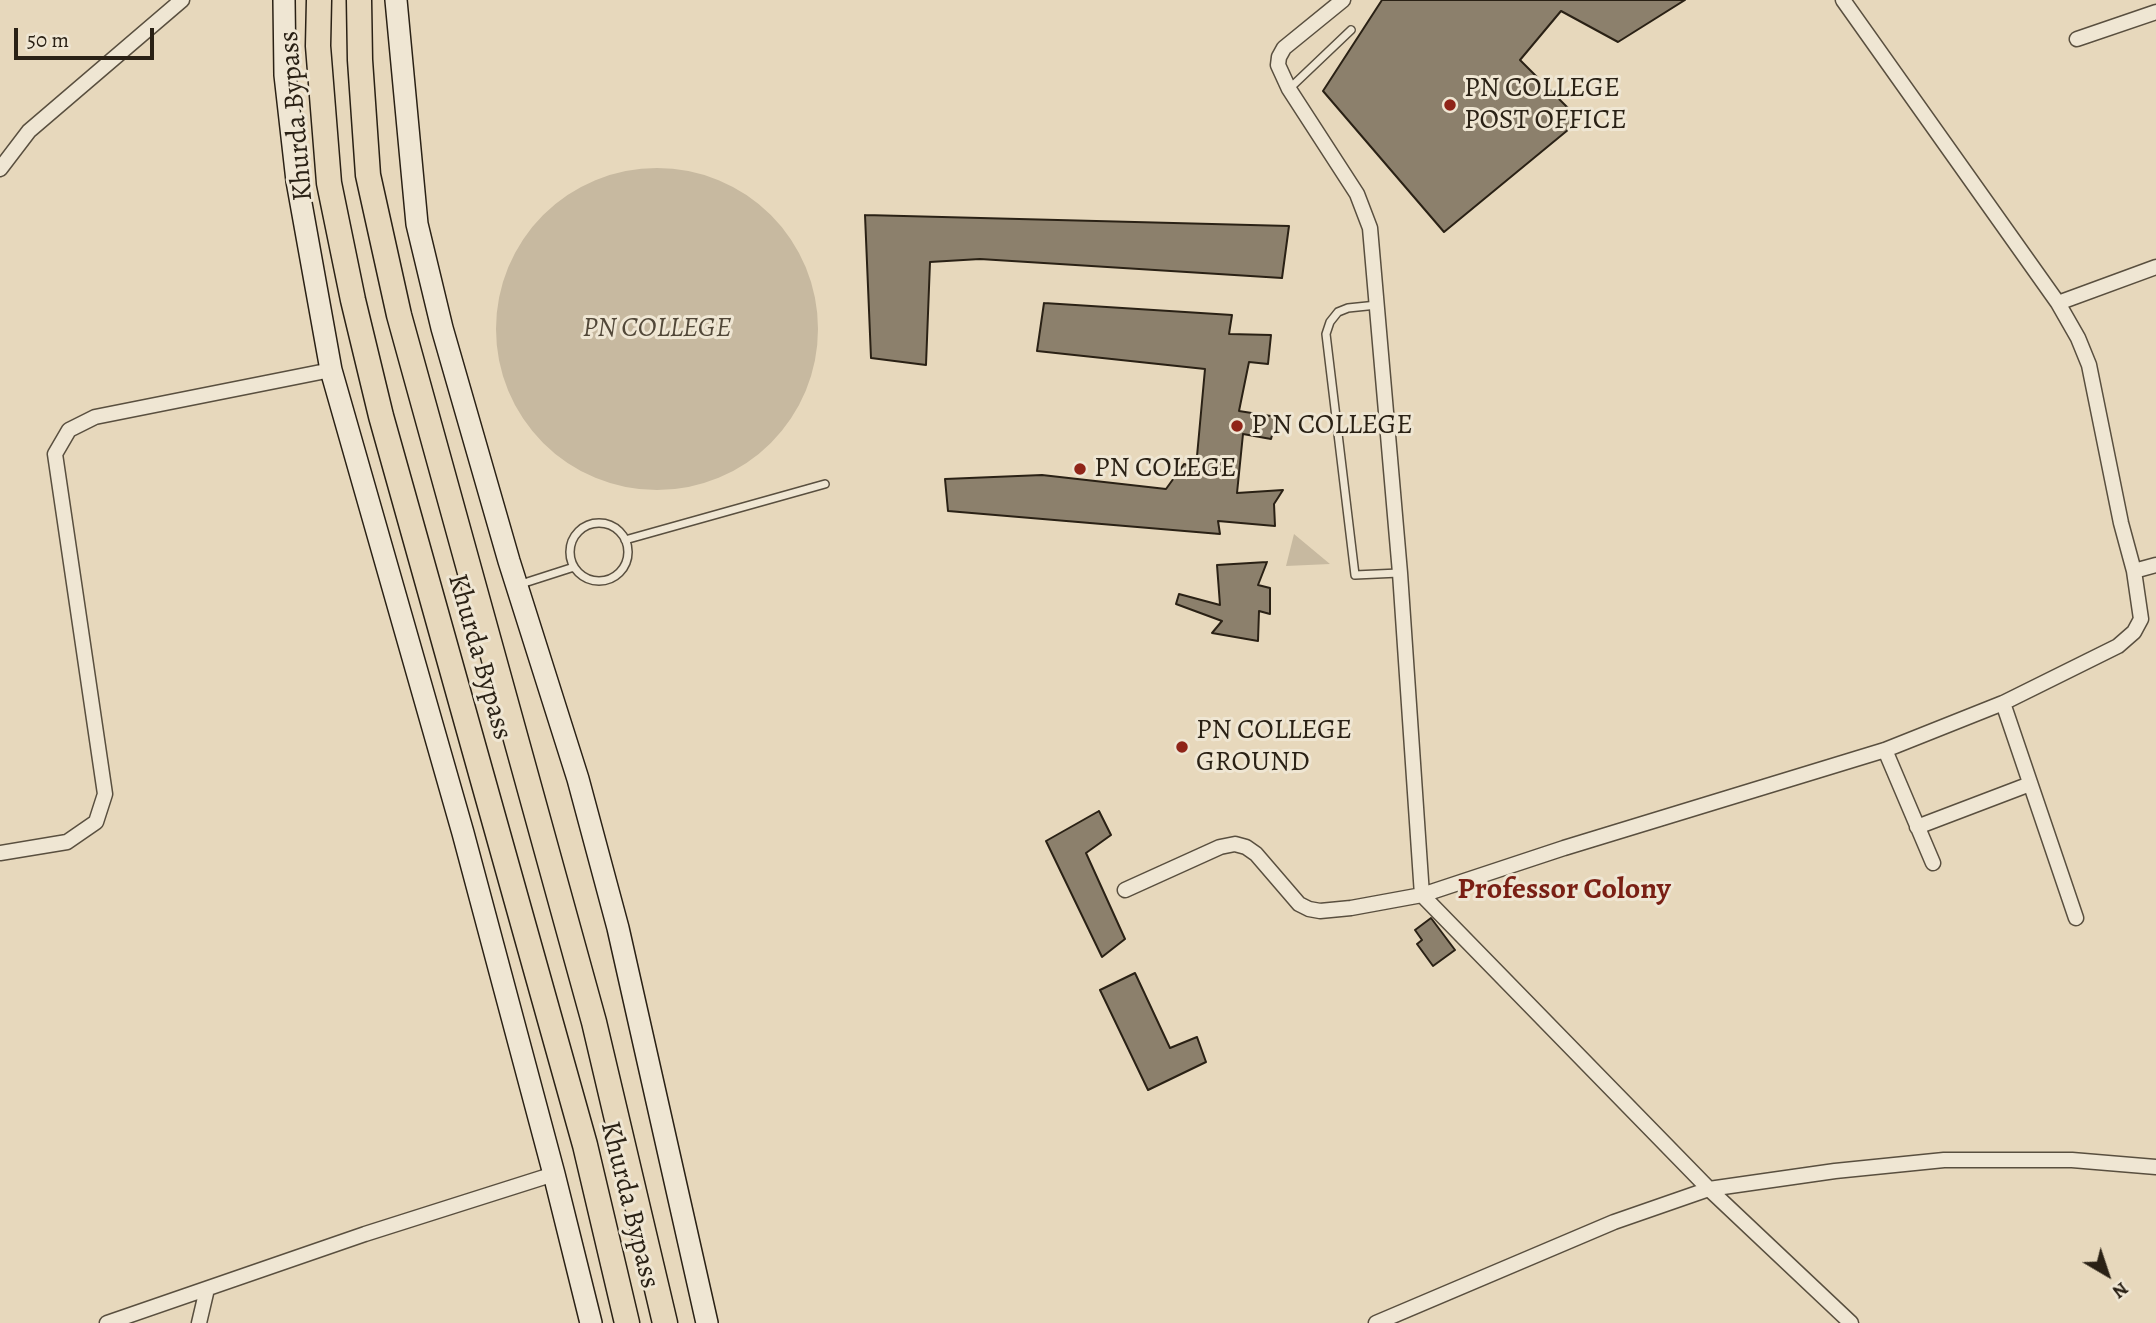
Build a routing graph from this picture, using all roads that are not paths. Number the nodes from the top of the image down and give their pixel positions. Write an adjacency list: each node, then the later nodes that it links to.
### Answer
1 (182, 0): 12 (street)
2 (284, 0): 16 (main road)
3 (319, 0): 40 (highway, Khurda Bypass)
4 (359, 0): 41 (highway, Khurda Bypass)
5 (396, 0): 23 (main road)
6 (1343, 0): 11 (street)
7 (1843, 0): 14 (street)
8 (2156, 12): 10 (street)
9 (1351, 30): 11 (lane)
10 (2077, 39)
11 (1289, 89): 15 (street)
12 (0, 169)
13 (2156, 267): 14 (street)
14 (2058, 303): 21 (street)
15 (1377, 305): 22 (street); 22 (lane)
16 (331, 370): 28 (street); 34 (main road)
17 (825, 484): 18 (lane)
18 (625, 540): 20 (lane); 20 (lane)
19 (2156, 565): 21 (street)
20 (574, 567): 23 (lane)
21 (2134, 571): 24 (street)
22 (1399, 573): 31 (street)
23 (518, 585): 42 (main road)
24 (2003, 703): 25 (street); 26 (street)
25 (1885, 750): 27 (street); 31 (street)
26 (2030, 784): 27 (street); 32 (street)
27 (1917, 827): 29 (street)
28 (0, 853)
29 (1933, 863)
30 (1125, 890): 31 (street)
31 (1422, 895): 35 (street)
32 (2076, 918)
33 (2156, 1167): 35 (street)
34 (554, 1174): 36 (street); 39 (main road)
35 (1709, 1189): 43 (street); 44 (street)
36 (207, 1289): 37 (street); 38 (street)
37 (107, 1323)
38 (199, 1323)
39 (591, 1323)
40 (627, 1323)
41 (665, 1323)
42 (707, 1323)
43 (1376, 1323)
44 (1851, 1323)

